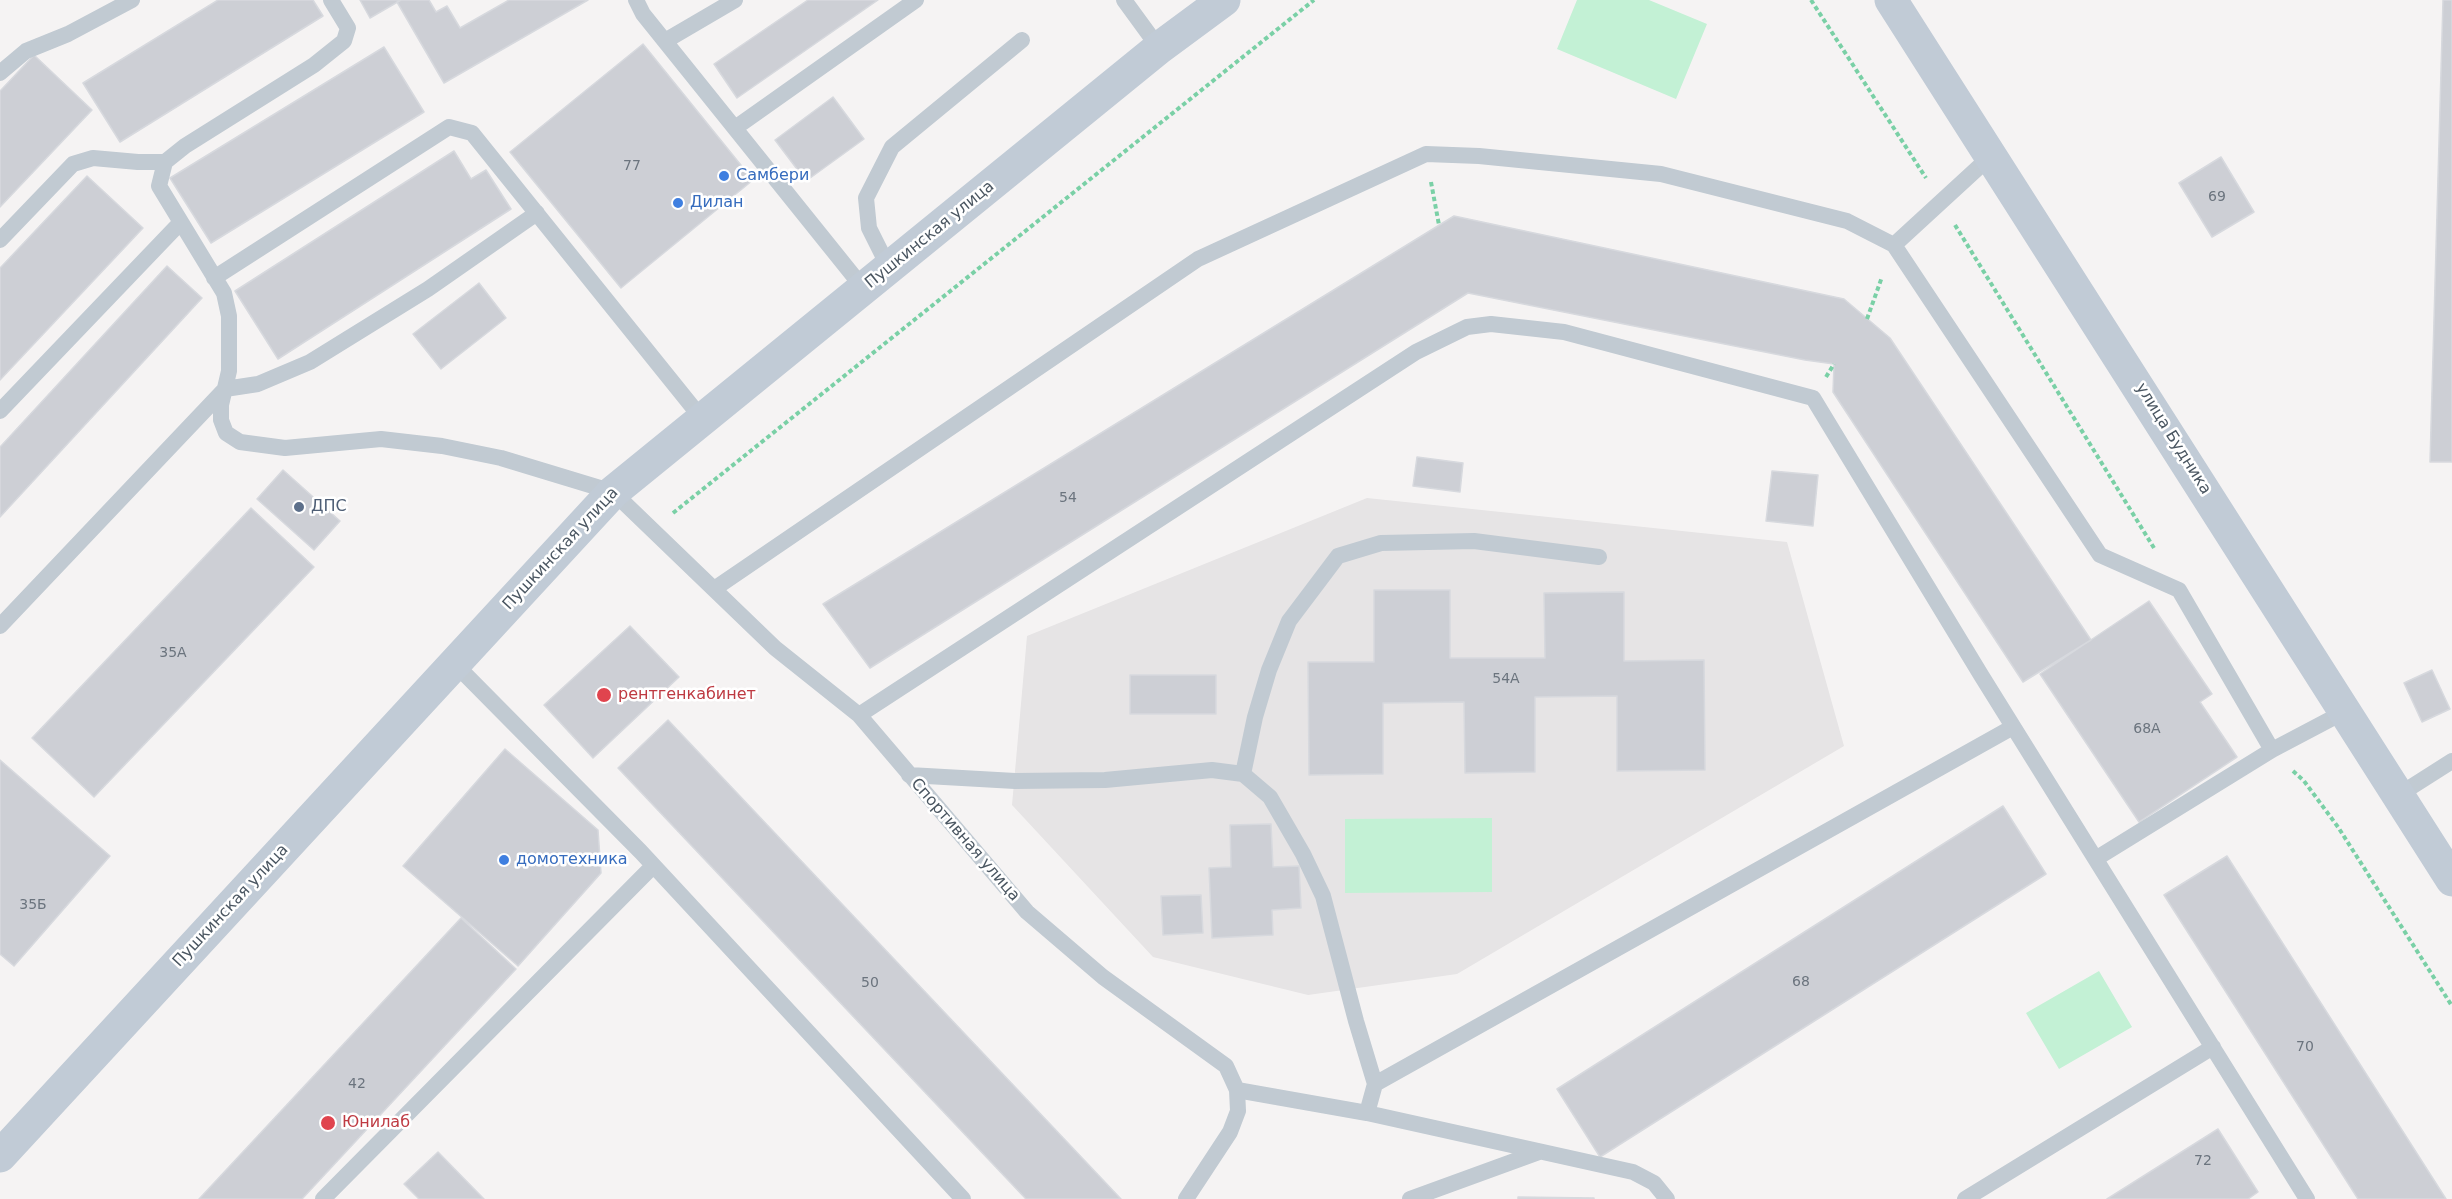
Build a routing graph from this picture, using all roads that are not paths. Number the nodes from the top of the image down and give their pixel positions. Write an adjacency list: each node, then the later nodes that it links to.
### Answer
1 (132, 0): 12 (lane)
2 (331, 0): 15 (lane)
3 (636, 0): 10 (lane)
4 (735, 0): 10 (lane)
5 (915, 0): 13 (lane)
6 (1124, 0): 11 (lane)
7 (1224, 0): 11 (main road, Пушкинская улица)
8 (1891, 0): 14 (main road, улица Будника)
9 (1022, 40): 20 (lane)
10 (665, 41): 13 (lane)
11 (1159, 48): 20 (main road, Пушкинская улица)
12 (0, 73)
13 (735, 128): 22 (lane)
14 (1992, 155): 19 (lane); 31 (main road, улица Будника)
15 (165, 162): 17 (lane); 18 (lane)
16 (537, 213): 21 (lane); 23 (lane); 25 (lane)
17 (180, 224): 21 (lane); 24 (lane)
18 (0, 240)
19 (1894, 245): 28 (lane); 34 (lane)
20 (889, 268): 22 (main road, Пушкинская улица)
21 (214, 278): 23 (lane)
22 (864, 289): 25 (main road, Пушкинская улица)
23 (225, 389): 26 (lane); 29 (lane)
24 (0, 411)
25 (703, 420): 26 (main road, Пушкинская улица)
26 (613, 492): 28 (lane, Спортивная улица); 30 (main road, Пушкинская улица)
27 (1599, 557): 36 (lane)
28 (714, 589): 32 (lane, Спортивная улица)
29 (0, 626)
30 (454, 663): 40 (lane); 47 (main road, Пушкинская улица)
31 (2346, 711): 34 (lane); 38 (main road, улица Будника)
32 (859, 716): 33 (lane); 37 (lane, Спортивная улица)
33 (2013, 727): 39 (lane); 43 (lane)
34 (2272, 750): 39 (lane)
35 (2452, 761): 38 (lane)
36 (1243, 774): 37 (lane); 43 (lane)
37 (909, 775): 44 (lane, Спортивная улица)
38 (2397, 796): 41 (main road, улица Будника)
39 (2097, 858): 42 (lane)
40 (653, 866): 48 (lane); 49 (lane)
41 (2452, 880)
42 (2213, 1047): 53 (lane); 54 (lane)
43 (1375, 1084): 45 (lane)
44 (1238, 1090): 45 (lane); 50 (lane)
45 (1367, 1113): 46 (lane)
46 (1539, 1152): 51 (lane); 52 (lane)
47 (0, 1156)
48 (323, 1199)
49 (963, 1199)
50 (1186, 1199)
51 (1410, 1199)
52 (1667, 1199)
53 (1965, 1199)
54 (2307, 1199)

